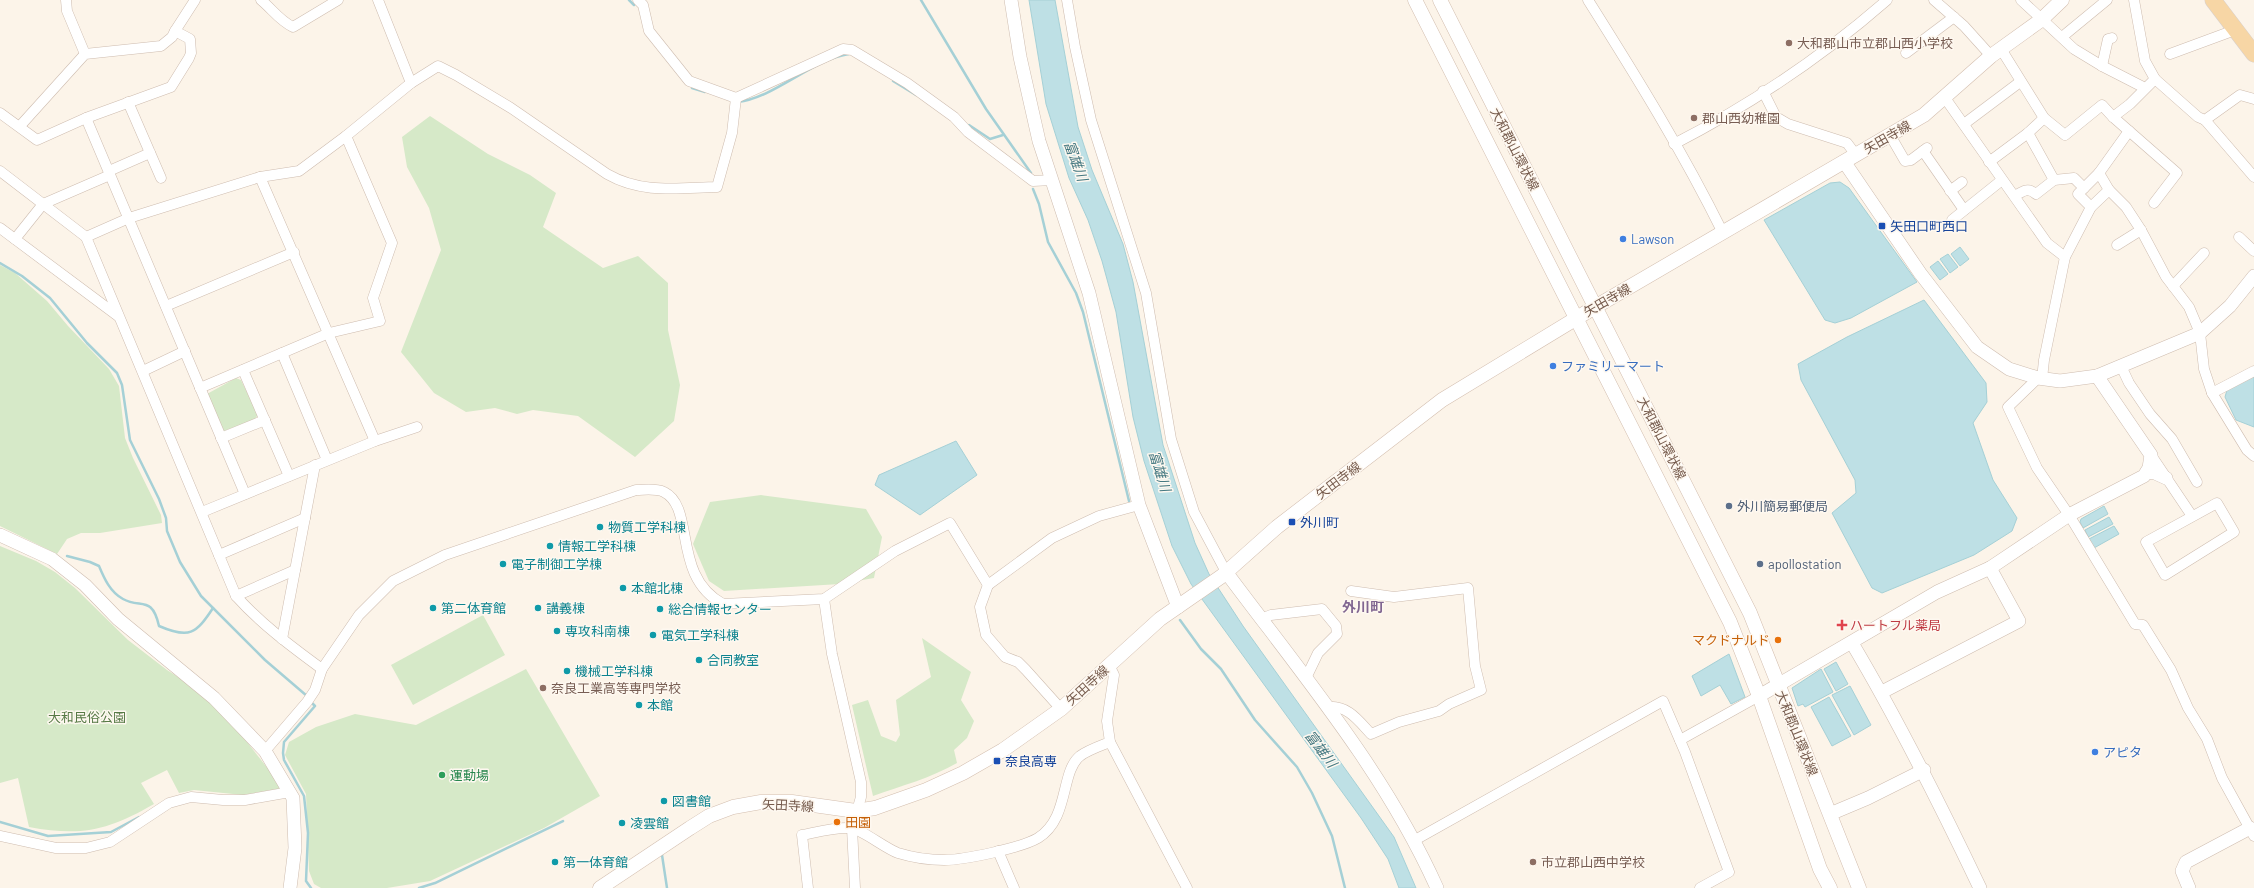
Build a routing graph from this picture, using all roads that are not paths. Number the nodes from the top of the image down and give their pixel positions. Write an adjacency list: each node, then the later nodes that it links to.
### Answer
1 (66, 0): 26 (street)
2 (195, 0): 22 (street)
3 (260, 0): 4 (street)
4 (338, 0)
5 (378, 0): 33 (street)
6 (638, 0): 36 (street)
7 (1011, 0): 61 (street)
8 (1067, 0): 126 (street)
9 (1415, 0): 91 (main road, 大和郡山環状線)
10 (1440, 0): 89 (main road, 大和郡山環状線)
11 (1588, 0): 51 (street)
12 (1887, 0): 35 (street)
13 (1934, 0): 19 (street)
14 (2020, 0): 20 (street)
15 (2062, 0): 20 (main road, 矢田寺線)
16 (2107, 0): 23 (street)
17 (2134, 0): 31 (street)
18 (2213, 0): 21 (main road)
19 (1954, 17): 25 (street); 27 (street)
20 (2041, 20): 23 (street); 25 (main road, 矢田寺線)
21 (2235, 30): 28 (street); 29 (main road)
22 (175, 31): 26 (street); 39 (street)
23 (2062, 37): 30 (street)
24 (2112, 38): 30 (street)
25 (1996, 52): 32 (street); 37 (main road, 矢田寺線)
26 (85, 54): 46 (street)
27 (1906, 54)
28 (2170, 54)
29 (2254, 54)
30 (2102, 66): 34 (street)
31 (2155, 79): 34 (street); 44 (street)
32 (2020, 82): 43 (street); 45 (street)
33 (411, 83): 36 (street); 50 (street)
34 (2146, 88): 41 (street)
35 (1763, 91): 51 (street); 53 (street)
36 (736, 98): 61 (street)
37 (1945, 98): 45 (street); 49 (main road, 矢田寺線)
38 (2254, 100): 44 (street)
39 (128, 102): 42 (street); 52 (street)
40 (0, 113): 46 (street)
41 (2113, 117): 43 (street); 47 (street)
42 (86, 118): 46 (street); 56 (street)
43 (2044, 118): 48 (street)
44 (2204, 120): 59 (street)
45 (1964, 124): 54 (street)
46 (20, 126)
47 (2129, 131): 57 (street); 69 (street)
48 (2028, 133): 54 (street); 63 (street)
49 (1890, 135): 53 (main road, 矢田寺線); 67 (street)
50 (346, 136): 58 (street); 92 (street)
51 (1674, 144): 77 (street)
52 (150, 153): 56 (street); 60 (street)
53 (1850, 159): 77 (main road, 矢田寺線); 101 (street)
54 (1989, 162): 62 (street)
55 (0, 171): 70 (street)
56 (110, 173): 70 (street); 73 (street)
57 (2099, 173): 65 (street); 66 (street)
58 (260, 177): 73 (street); 83 (street)
59 (2254, 177)
60 (161, 178)
61 (1052, 180): 117 (street)
62 (2002, 180): 68 (street); 72 (street)
63 (2054, 180): 65 (street); 68 (street)
64 (1962, 182): 67 (street)
65 (2084, 188): 71 (street)
66 (2109, 190): 71 (street); 76 (street)
67 (1950, 191): 72 (street)
68 (2015, 196): 85 (street)
69 (2154, 203)
70 (43, 204): 79 (street); 80 (street)
71 (2090, 207): 85 (street)
72 (1964, 210): 74 (street)
73 (129, 218): 79 (street); 88 (street)
74 (1952, 220)
75 (0, 228): 80 (street)
76 (2141, 230): 81 (street); 87 (street)
77 (1723, 233): 89 (main road, 矢田寺線)
78 (2239, 236): 82 (street)
79 (86, 237): 90 (street)
80 (15, 239): 90 (street)
81 (2117, 245)
82 (2254, 251)
83 (294, 252): 88 (street); 92 (street)
84 (2204, 253): 87 (street)
85 (2065, 257): 101 (street)
86 (2252, 284): 93 (street)
87 (2173, 286): 93 (street)
88 (166, 306): 94 (street)
89 (1595, 307): 91 (main road, 矢田寺線); 138 (main road, 大和郡山環状線)
90 (118, 316): 98 (street)
91 (1576, 318): 126 (main road, 矢田寺線); 140 (main road, 大和郡山環状線)
92 (329, 333): 95 (street); 107 (street)
93 (2200, 333): 96 (street); 103 (street)
94 (185, 352): 98 (street); 102 (street)
95 (282, 353): 97 (street); 110 (street)
96 (2121, 366): 100 (street); 115 (street)
97 (244, 370): 102 (street); 104 (street)
98 (143, 371): 118 (street)
99 (2254, 371): 103 (street)
100 (2097, 376): 101 (street); 108 (street)
101 (2040, 379): 119 (street)
102 (200, 388): 106 (street)
103 (2212, 393): 109 (street)
104 (265, 420): 106 (street); 113 (street)
105 (416, 427): 107 (street)
106 (221, 438): 116 (street)
107 (375, 441): 110 (street)
108 (2151, 455): 112 (street); 114 (street)
109 (2254, 456)
110 (327, 460): 111 (street)
111 (315, 465): 113 (street); 121 (street)
112 (2147, 472): 114 (street); 119 (street)
113 (289, 476): 116 (street)
114 (2166, 478): 120 (street)
115 (2197, 482)
116 (245, 494): 118 (street)
117 (1139, 505): 127 (street); 131 (street)
118 (202, 512): 123 (street)
119 (2069, 515): 124 (street); 151 (street)
120 (2192, 516): 120 (street)
121 (305, 518): 123 (street); 125 (street)
122 (0, 535): 145 (street)
123 (219, 555): 129 (street)
124 (1990, 568): 134 (street); 139 (street)
125 (295, 570): 129 (street); 133 (street)
126 (1224, 574): 131 (main road, 矢田寺線); 132 (street)
127 (988, 584): 130 (street); 142 (street)
128 (1351, 591): 141 (street)
129 (236, 596): 133 (street)
130 (824, 599): 136 (street); 148 (street)
131 (1182, 604): 135 (main road, 矢田寺線)
132 (1261, 619): 137 (street); 137 (street)
133 (282, 639): 136 (street)
134 (1852, 642): 138 (street); 139 (street)
135 (1110, 665): 142 (main road, 矢田寺線); 144 (street)
136 (322, 669): 145 (street)
137 (1306, 678): 141 (street)
138 (1778, 685): 140 (street); 149 (main road, 大和郡山環状線)
139 (1882, 692): 146 (street)
140 (1759, 696): 143 (street); 163 (main road, 大和郡山環状線)
141 (1327, 707): 153 (street)
142 (1061, 709): 148 (main road, 矢田寺線)
143 (1680, 740): 153 (street); 162 (street)
144 (1110, 742): 154 (street); 160 (street)
145 (265, 751): 147 (street)
146 (1924, 770): 149 (street); 165 (street)
147 (290, 792): 152 (street); 155 (street)
148 (856, 811): 150 (street); 156 (main road, 矢田寺線)
149 (1830, 814): 164 (main road, 大和郡山環状線)
150 (852, 828): 154 (street); 157 (street); 158 (street)
151 (2252, 832): 166 (street)
152 (0, 836)
153 (1415, 840): 161 (street)
154 (998, 851): 159 (street)
155 (290, 888)
156 (600, 888)
157 (808, 888)
158 (855, 888)
159 (1014, 888)
160 (1186, 888)
161 (1437, 888)
162 (1700, 888)
163 (1830, 888)
164 (1859, 888)
165 (1980, 888)
166 (2189, 888)

